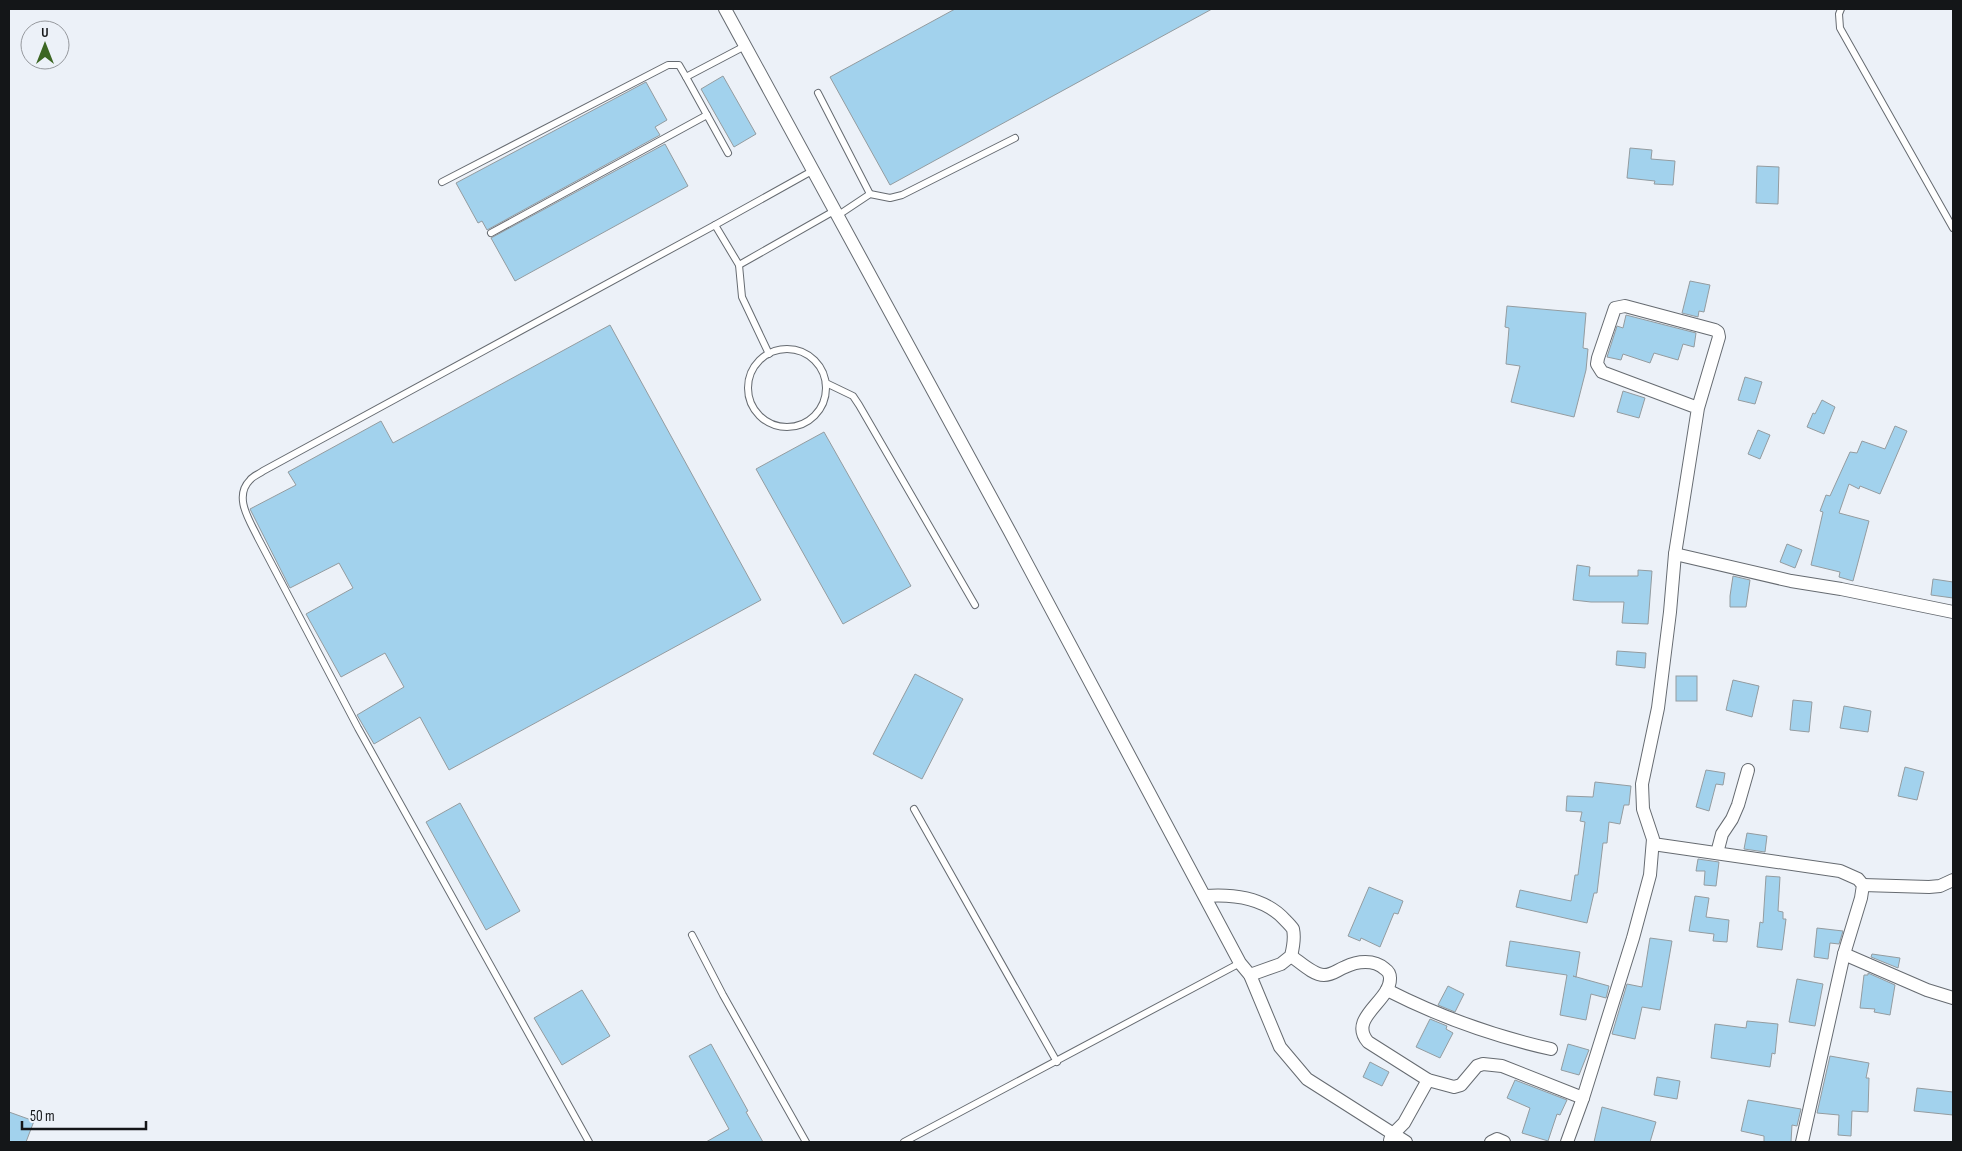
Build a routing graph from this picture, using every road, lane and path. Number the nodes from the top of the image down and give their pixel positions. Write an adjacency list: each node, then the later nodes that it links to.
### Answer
1 (724, 9): 3 (street)
2 (1841, 9): 14 (lane)
3 (745, 46): 4 (lane); 9 (street)
4 (686, 77): 6 (lane); 10 (lane)
5 (818, 93): 11 (lane)
6 (707, 115): 8 (lane); 15 (lane)
7 (1014, 138): 11 (lane)
8 (728, 153)
9 (812, 171): 12 (street); 13 (lane)
10 (442, 182)
11 (870, 194): 12 (lane)
12 (836, 214): 16 (lane); 29 (street)
13 (715, 226): 16 (lane); 42 (lane)
14 (1953, 228)
15 (491, 233)
16 (739, 265): 17 (lane)
17 (768, 354): 18 (lane); 18 (lane)
18 (826, 383): 21 (lane)
19 (1698, 408): 19 (street); 20 (street)
20 (1674, 554): 22 (street); 25 (street)
21 (975, 605)
22 (1953, 612)
23 (1748, 770): 26 (street)
24 (914, 809): 38 (lane)
25 (1653, 844): 26 (street); 40 (street)
26 (1717, 853): 28 (street)
27 (1953, 880): 28 (street)
28 (1863, 885): 31 (street)
29 (1205, 896): 32 (street); 33 (street)
30 (692, 935): 43 (lane)
31 (1844, 954): 36 (street); 49 (street)
32 (1291, 956): 34 (street); 35 (street)
33 (1240, 963): 34 (street); 38 (lane)
34 (1250, 975): 41 (street)
35 (1387, 990): 37 (street); 39 (street)
36 (1953, 998)
37 (1551, 1049)
38 (1057, 1062): 44 (lane)
39 (1428, 1080): 40 (street); 41 (street)
40 (1584, 1098): 48 (street)
41 (1390, 1138): 45 (street)
42 (589, 1142)
43 (806, 1142)
44 (904, 1142)
45 (1406, 1142)
46 (1491, 1142): 47 (street)
47 (1504, 1142)
48 (1567, 1142)
49 (1802, 1142)

